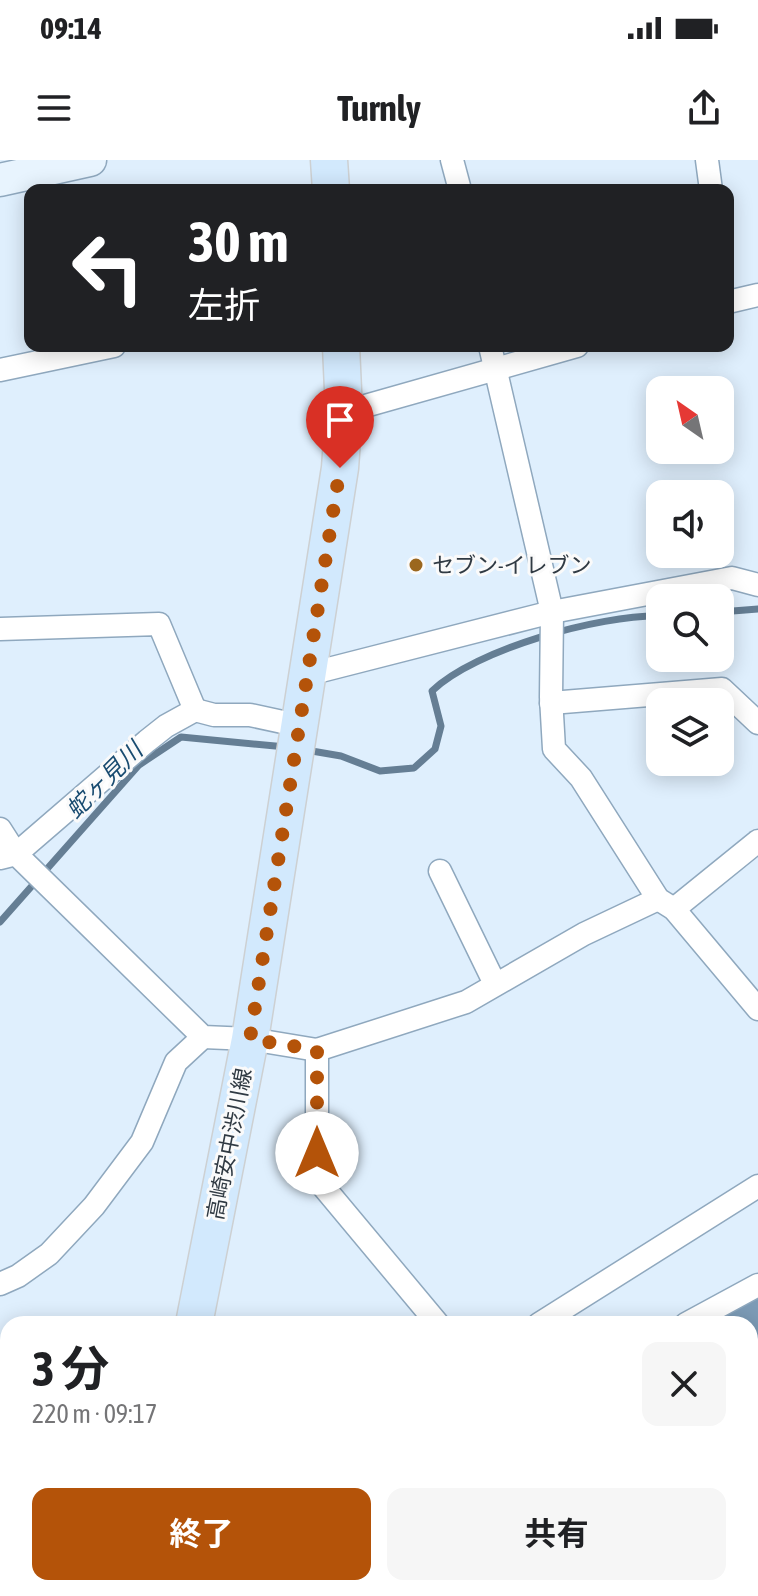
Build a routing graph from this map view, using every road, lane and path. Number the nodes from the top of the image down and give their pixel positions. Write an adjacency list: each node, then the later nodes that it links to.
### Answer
1 (90, 160): 5 (main road)
2 (329, 160): 6 (main road)
3 (452, 160): 7 (street)
4 (707, 160): 8 (street)
5 (0, 180)
6 (331, 184)
7 (458, 184)
8 (710, 184)
9 (758, 295): 10 (street)
10 (734, 299)
11 (86, 352): 16 (street)
12 (341, 352): 17 (main road, 高崎安中渋川線)
13 (491, 352): 15 (street)
14 (556, 352): 15 (street)
15 (495, 369): 17 (street); 19 (street)
16 (0, 370)
17 (344, 412): 21 (main road, 高崎安中渋川線)
18 (758, 585): 19 (street)
19 (552, 612): 21 (street); 22 (street)
20 (0, 629): 23 (street)
21 (309, 674): 25 (main road, 高崎安中渋川線)
22 (551, 703): 24 (street); 30 (street)
23 (195, 710): 25 (street); 28 (street)
24 (758, 723)
25 (301, 726): 34 (main road, 高崎安中渋川線)
26 (0, 829): 28 (street)
27 (758, 841): 30 (street)
28 (8, 856): 33 (street)
29 (440, 871): 31 (street)
30 (666, 904): 31 (street); 32 (street)
31 (495, 984): 35 (street)
32 (758, 1009)
33 (203, 1037): 34 (street); 37 (street)
34 (250, 1039): 35 (street); 39 (main road, 高崎安中渋川線)
35 (317, 1050): 40 (street)
36 (757, 1190): 41 (street)
37 (0, 1284)
38 (758, 1285): 42 (street)
39 (196, 1316)
40 (431, 1316)
41 (552, 1316)
42 (701, 1316)

